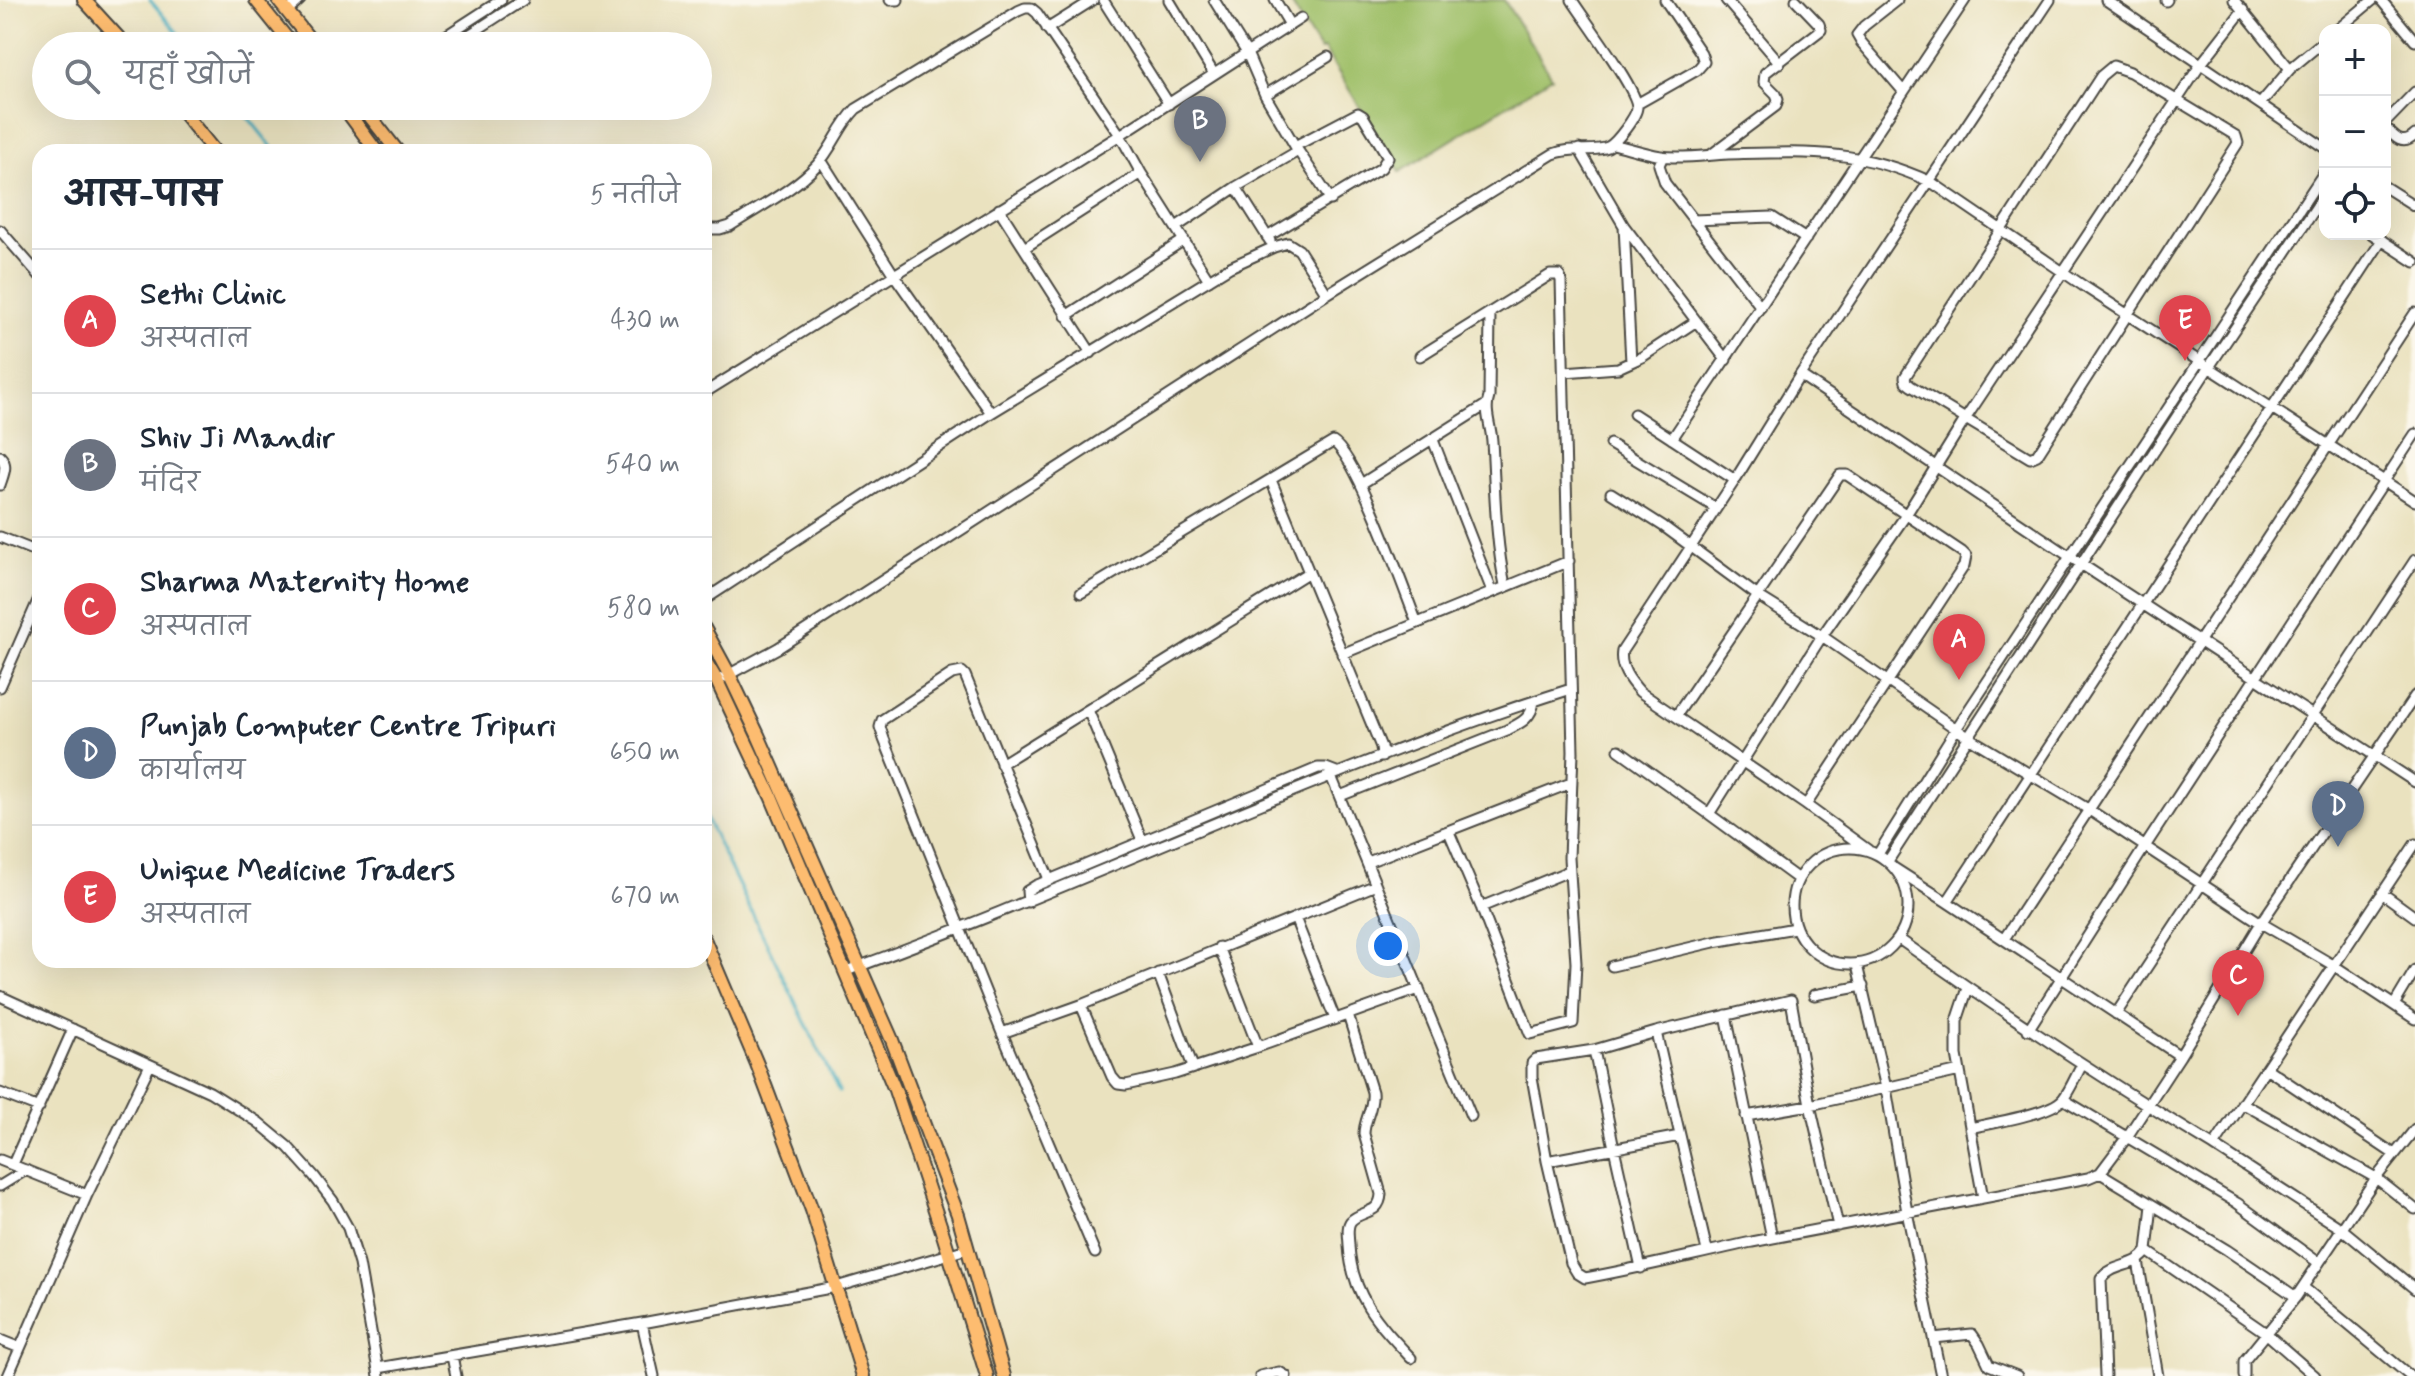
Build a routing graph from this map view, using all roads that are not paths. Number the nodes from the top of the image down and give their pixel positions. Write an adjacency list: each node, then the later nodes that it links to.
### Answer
1 (84, 0): 31 (main road)
2 (256, 0): 32 (main road)
3 (278, 0): 26 (main road)
4 (300, 0): 26 (street)
5 (501, 0): 34 (street)
6 (523, 0): 35 (street)
7 (890, 0): 8 (street)
8 (898, 0)
9 (1093, 0): 30 (street)
10 (1103, 0): 48 (street)
11 (1169, 0): 43 (street)
12 (1214, 0): 38 (street)
13 (1275, 0): 29 (street)
14 (1572, 0): 49 (street)
15 (1665, 0): 49 (street)
16 (1726, 0): 40 (street)
17 (1796, 0): 40 (street)
18 (1897, 0): 44 (street)
19 (1965, 0): 44 (street)
20 (2050, 0): 71 (street)
21 (2106, 0): 41 (street)
22 (2234, 0): 25 (street)
23 (2373, 0): 28 (street)
24 (2381, 0): 36 (street)
25 (2243, 10): 41 (street); 42 (street)
26 (288, 11): 33 (main road)
27 (1301, 18): 29 (street)
28 (2344, 24)
29 (1290, 25): 38 (street)
30 (1047, 29): 56 (street); 68 (street)
31 (113, 32)
32 (282, 32)
33 (304, 32)
34 (452, 32)
35 (474, 32)
36 (2415, 41)
37 (2319, 49): 42 (street)
38 (1247, 53): 43 (street); 46 (street)
39 (1328, 57): 46 (street)
40 (1780, 63): 65 (street)
41 (2201, 64): 47 (street); 50 (street)
42 (2290, 69): 50 (street)
43 (1214, 74): 48 (street)
44 (1903, 91): 67 (street)
45 (2415, 92): 51 (street)
46 (1265, 95): 63 (street)
47 (2177, 101): 84 (street); 95 (street); 102 (street)
48 (1169, 104): 56 (street)
49 (1637, 104): 61 (street)
50 (2260, 104): 62 (street)
51 (2391, 118)
52 (189, 120): 58 (main road)
53 (353, 120): 59 (main road)
54 (373, 120): 60 (main road)
55 (2391, 132): 57 (street)
56 (1120, 135): 69 (street); 79 (street)
57 (2415, 135)
58 (209, 144)
59 (371, 144)
60 (392, 144)
61 (1613, 144): 64 (street); 66 (street)
62 (2319, 144)
63 (1297, 148): 72 (street); 76 (street); 76 (street)
64 (1579, 149): 81 (street); 98 (street)
65 (1712, 154): 66 (street); 67 (street)
66 (1663, 156): 80 (street)
67 (1860, 157): 71 (street); 87 (street)
68 (821, 160): 83 (street); 96 (street)
69 (1141, 173): 82 (street); 92 (street)
70 (2319, 180): 74 (street)
71 (1931, 182): 84 (street); 112 (street)
72 (1236, 187): 82 (street); 86 (street)
73 (2391, 191): 78 (street)
74 (2310, 193): 75 (street); 108 (street)
75 (2319, 197)
76 (1331, 200): 86 (street)
77 (2319, 205): 110 (street)
78 (2415, 206)
79 (999, 209): 92 (street); 96 (street)
80 (1693, 220): 87 (street); 99 (street)
81 (1624, 226): 104 (street); 109 (street)
82 (1176, 227): 88 (street)
83 (712, 229)
84 (2001, 229): 95 (street); 118 (street)
85 (0, 230): 94 (street)
86 (1267, 237): 91 (street)
87 (1806, 239): 99 (street)
88 (1184, 240): 97 (street); 103 (street)
89 (2375, 240): 115 (street)
90 (2382, 240): 93 (street)
91 (1274, 247): 97 (street); 98 (street)
92 (1024, 248): 103 (street)
93 (2415, 262)
94 (32, 267)
95 (2064, 272): 102 (street); 118 (street)
96 (894, 275): 113 (street); 116 (street)
97 (1209, 280): 105 (street)
98 (1327, 294): 156 (street)
99 (1761, 307): 107 (street)
100 (1490, 313): 106 (street); 111 (street); 114 (street)
101 (2415, 313): 123 (street)
102 (2127, 314): 108 (street); 118 (street)
103 (1066, 316): 105 (street)
104 (1695, 322): 107 (street); 109 (street)
105 (1091, 353): 116 (street)
106 (1420, 356)
107 (1726, 360): 120 (street)
108 (2199, 360): 110 (street); 138 (street)
109 (1631, 362): 111 (street)
110 (2209, 367): 115 (street); 141 (street)
111 (1564, 372): 140 (street)
112 (1800, 375): 125 (street); 127 (street)
113 (712, 388)
114 (1486, 405): 121 (street); 143 (street)
115 (2271, 407): 123 (street); 148 (street)
116 (991, 413): 146 (street)
117 (1634, 414): 120 (street)
118 (1966, 418): 125 (street)
119 (2415, 434): 128 (street)
120 (1672, 439): 127 (street)
121 (1433, 440): 129 (street); 144 (street)
122 (1610, 444): 133 (street)
123 (2329, 445): 128 (street); 152 (street)
124 (0, 456): 130 (street)
125 (1935, 466): 134 (street); 138 (street)
126 (1271, 480): 129 (street); 142 (street); 145 (street)
127 (1735, 480): 133 (street)
128 (2383, 481): 132 (street); 157 (street)
129 (1361, 484): 150 (street)
130 (0, 485)
131 (1611, 493): 136 (street)
132 (2415, 501)
133 (1716, 508): 136 (street)
134 (1906, 515): 147 (street); 151 (street); 159 (street)
135 (0, 537): 137 (street)
136 (1691, 547): 147 (street); 165 (street)
137 (32, 550)
138 (2071, 557): 141 (street); 167 (street)
139 (2415, 560): 166 (street)
140 (1569, 561): 143 (street); 161 (street)
141 (2081, 564): 148 (street); 168 (street)
142 (1309, 572): 154 (street); 164 (street)
143 (1505, 585): 144 (street)
144 (1492, 591): 150 (street)
145 (1081, 593)
146 (712, 595)
147 (1758, 596): 151 (street); 165 (street)
148 (2142, 604): 152 (street); 175 (street)
149 (32, 614): 160 (street)
150 (1417, 623): 154 (street)
151 (1822, 636): 159 (street); 172 (street)
152 (2200, 642): 157 (street); 180 (street)
153 (712, 643): 156 (main road)
154 (1342, 654): 170 (street)
155 (712, 673): 158 (main road)
156 (729, 674): 158 (street); 211 (main road)
157 (2255, 678): 166 (street); 185 (street)
158 (717, 681): 213 (main road)
159 (1887, 681): 167 (street); 179 (street)
160 (0, 687)
161 (1571, 689): 163 (street); 177 (street)
162 (2415, 696): 171 (street)
163 (1534, 701): 170 (street); 178 (street)
164 (1088, 710): 173 (street); 183 (street)
165 (1676, 716): 172 (street)
166 (2313, 716): 171 (street); 193 (street)
167 (1956, 729): 168 (street); 187 (street)
168 (1968, 737): 175 (street); 189 (street)
169 (1619, 750): 181 (street)
170 (1382, 757): 174 (street)
171 (2375, 757): 176 (street); 201 (street)
172 (1742, 761): 179 (street); 181 (street)
173 (1001, 764): 191 (street); 203 (street)
174 (1335, 774): 178 (street); 183 (street); 196 (street)
175 (2032, 775): 180 (street); 197 (street)
176 (2415, 782)
177 (1571, 783): 182 (street); 190 (street)
178 (1340, 796): 188 (street)
179 (1806, 805): 186 (street)
180 (2088, 809): 185 (street); 205 (street)
181 (1709, 814): 192 (street)
182 (1449, 832): 188 (street); 198 (street)
183 (1142, 840): 191 (street)
184 (2415, 844): 195 (street)
185 (2144, 848): 193 (street); 215 (street)
186 (1868, 850): 187 (street); 192 (street)
187 (1878, 854): 189 (street)
188 (1368, 862): 194 (street)
189 (1891, 865): 197 (street); 204 (street)
190 (1569, 871): 198 (street); 198 (street)
191 (1049, 879): 196 (street)
192 (1798, 879): 202 (street)
193 (2200, 883): 201 (street); 224 (street)
194 (1376, 885): 200 (street); 218 (street)
195 (2382, 893): 199 (street); 209 (street)
196 (1028, 902): 203 (street)
197 (1947, 902): 205 (street)
198 (1481, 907)
199 (2415, 917)
200 (1295, 918): 206 (street); 227 (street)
201 (2261, 923): 209 (street); 235 (street)
202 (1795, 928): 208 (street); 210 (street)
203 (960, 929): 211 (street); 232 (street)
204 (1899, 939): 208 (street); 217 (street)
205 (2004, 939): 215 (street)
206 (1219, 947): 214 (street); 233 (street)
207 (712, 958): 280 (main road)
208 (1857, 965): 216 (street)
209 (2333, 965): 222 (street); 239 (street)
210 (1612, 966)
211 (860, 967): 213 (street); 272 (main road)
212 (2415, 970): 222 (street)
213 (846, 971): 275 (main road)
214 (1158, 973): 221 (street); 238 (street)
215 (2060, 976): 224 (street); 230 (street)
216 (1863, 986): 219 (street); 241 (street)
217 (1968, 988): 230 (street); 240 (street)
218 (1419, 989): 225 (street); 248 (street)
219 (1814, 995)
220 (2, 997): 223 (street); 229 (street)
221 (1081, 1005): 232 (street); 238 (street)
222 (2394, 1005): 228 (street)
223 (0, 1009)
224 (2116, 1014): 235 (street)
225 (1348, 1015): 227 (street); 290 (street)
226 (1726, 1015): 231 (street); 245 (street); 249 (street)
227 (1335, 1019): 233 (street)
228 (2415, 1019)
229 (73, 1029): 236 (street); 247 (street)
230 (2028, 1030): 237 (street)
231 (1656, 1032): 234 (street); 252 (street)
232 (1002, 1033): 276 (street)
233 (1258, 1047): 238 (street)
234 (1594, 1050): 255 (street); 258 (street)
235 (2180, 1056): 246 (street)
236 (150, 1065): 264 (street); 291 (street)
237 (2082, 1065): 243 (street); 246 (street)
238 (1193, 1067)
239 (2266, 1068): 244 (street); 256 (street)
240 (1960, 1071): 241 (street); 250 (street)
241 (1886, 1088): 245 (street); 268 (street)
242 (0, 1093): 247 (street)
243 (2063, 1099): 250 (street); 253 (street)
244 (2242, 1103): 254 (street); 262 (street)
245 (1810, 1105): 249 (street); 269 (street)
246 (2147, 1106): 253 (street); 254 (street)
247 (39, 1108): 259 (street)
248 (1471, 1116)
249 (1746, 1116): 271 (street)
250 (1970, 1128): 265 (street)
251 (2415, 1129): 256 (street)
252 (1680, 1136): 255 (street); 273 (street)
253 (2127, 1137): 261 (street); 278 (street)
254 (2214, 1146): 270 (street)
255 (1614, 1148): 258 (street); 279 (street)
256 (2394, 1154): 262 (street)
257 (0, 1160): 259 (street)
258 (1547, 1161): 279 (street)
259 (13, 1164): 260 (street)
260 (26, 1170): 263 (street); 264 (street)
261 (2100, 1173): 265 (street); 266 (street)
262 (2376, 1178): 267 (street); 270 (street)
263 (0, 1186)
264 (87, 1195): 288 (street)
265 (1983, 1198): 268 (street)
266 (2152, 1205): 274 (street); 283 (street)
267 (2415, 1209)
268 (1907, 1212): 269 (street); 286 (street)
269 (1838, 1226): 271 (street)
270 (2342, 1229): 278 (street); 282 (street)
271 (1772, 1238): 273 (street)
272 (967, 1249): 275 (street); 297 (main road)
273 (1707, 1251): 279 (street)
274 (2147, 1251): 277 (street); 285 (street)
275 (948, 1253): 280 (street); 296 (main road)
276 (1095, 1253)
277 (2138, 1261): 302 (street); 303 (street)
278 (2319, 1263): 281 (street)
279 (1641, 1268)
280 (836, 1287): 284 (street); 295 (main road)
281 (2303, 1287): 283 (street); 306 (street)
282 (2415, 1289)
283 (2296, 1297): 285 (street)
284 (642, 1323): 289 (street); 294 (street)
285 (2266, 1333): 304 (street); 305 (street)
286 (1933, 1338): 300 (street); 301 (street)
287 (0, 1340): 288 (street)
288 (20, 1348): 292 (street)
289 (452, 1356): 291 (street); 293 (street)
290 (1411, 1358)
291 (378, 1372)
292 (8, 1376)
293 (456, 1376)
294 (654, 1376)
295 (863, 1376)
296 (987, 1376)
297 (1004, 1376)
298 (1260, 1376): 299 (street)
299 (1286, 1376)
300 (1941, 1376)
301 (2017, 1376)
302 (2105, 1376)
303 (2158, 1376)
304 (2244, 1376)
305 (2315, 1376)
306 (2410, 1376)

